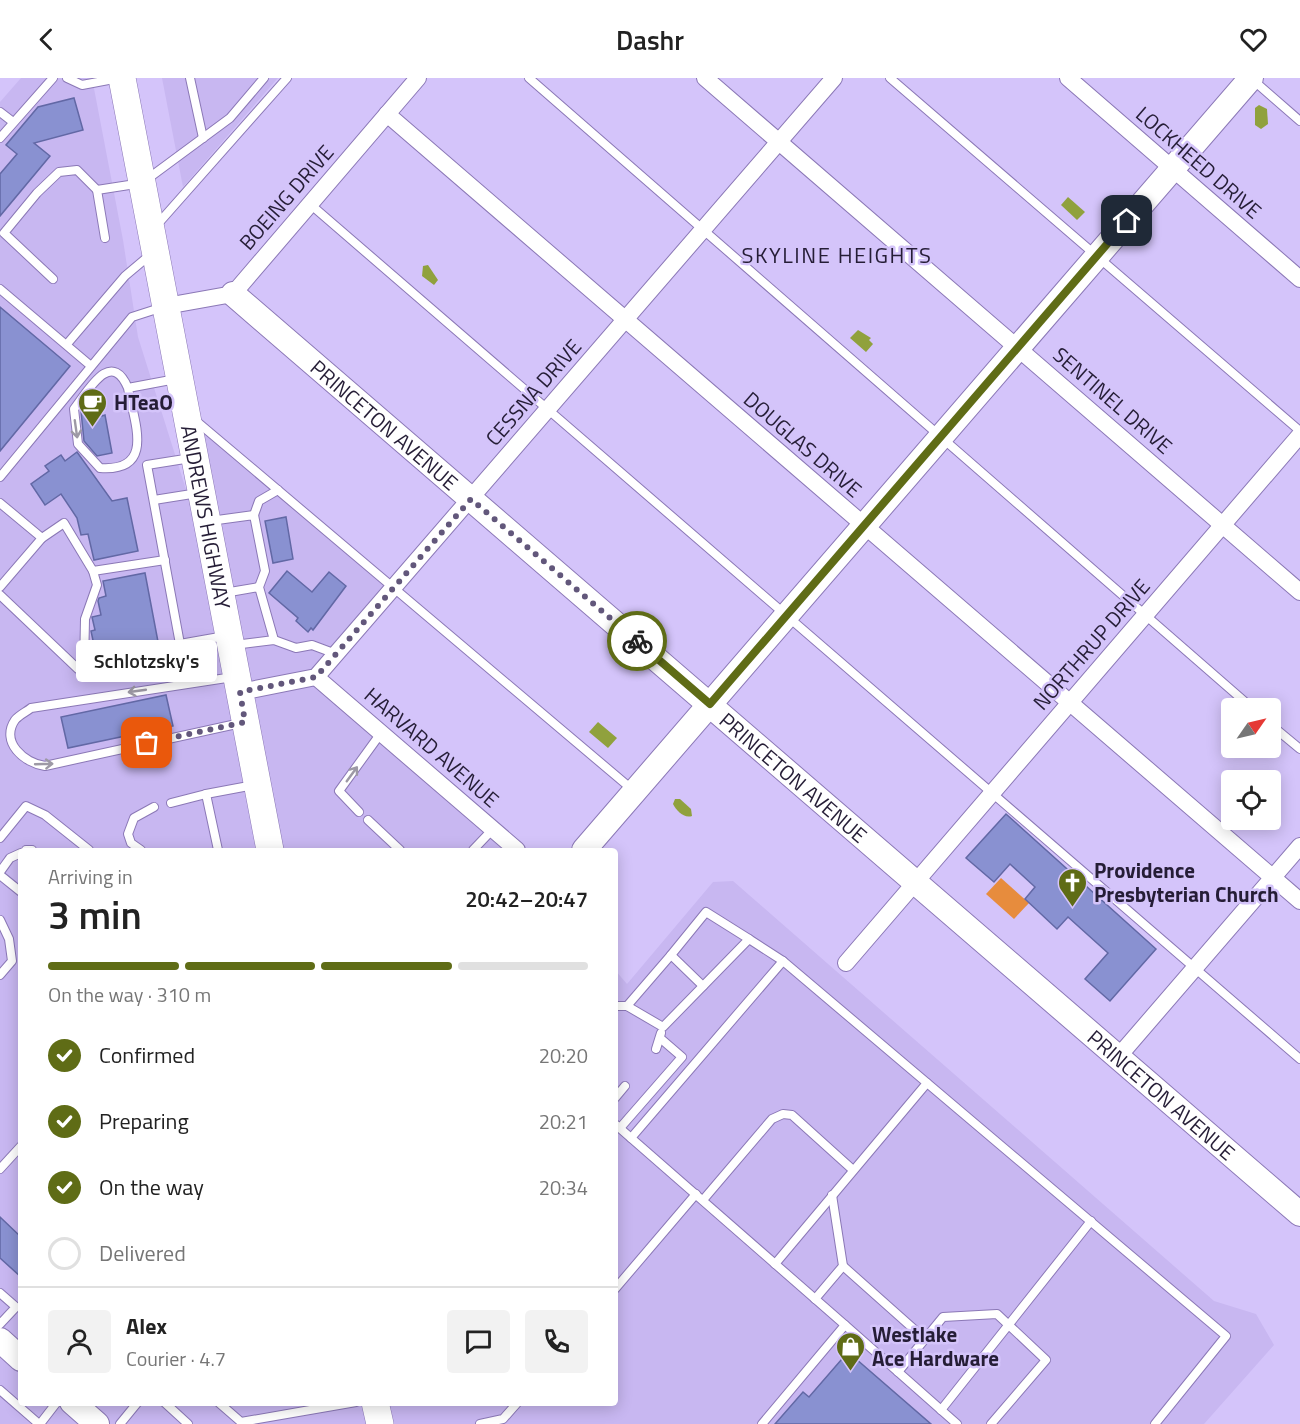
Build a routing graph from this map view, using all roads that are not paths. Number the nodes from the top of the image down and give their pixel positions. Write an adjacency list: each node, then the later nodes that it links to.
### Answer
1 (53, 78): 17 (lane)
2 (67, 78): 3 (lane)
3 (121, 78): 22 (main road, ANDREWS HIGHWAY)
4 (190, 78): 19 (lane)
5 (264, 78): 19 (lane)
6 (287, 78): 27 (lane)
7 (418, 78): 15 (street, BOEING DRIVE)
8 (529, 78): 25 (lane)
9 (705, 78): 20 (street, SENTINEL DRIVE)
10 (834, 78): 20 (street, CESSNA DRIVE)
11 (890, 78): 28 (lane)
12 (1068, 78): 21 (street, LOCKHEED DRIVE)
13 (1251, 78): 16 (lane); 21 (street)
14 (0, 112): 17 (lane)
15 (387, 114): 24 (street, BOEING DRIVE); 34 (street, DOUGLAS DRIVE)
16 (1300, 121)
17 (14, 122): 18 (lane)
18 (0, 138)
19 (203, 138): 22 (lane)
20 (779, 142): 25 (street, CESSNA DRIVE); 36 (street, SENTINEL DRIVE)
21 (1173, 169): 28 (street); 30 (street, LOCKHEED DRIVE)
22 (142, 183): 23 (lane); 27 (main road, ANDREWS HIGHWAY)
23 (98, 190): 26 (lane); 29 (lane)
24 (310, 204): 32 (street, BOEING DRIVE); 40 (lane)
25 (704, 229): 34 (street, CESSNA DRIVE); 44 (lane)
26 (105, 238)
27 (154, 241): 33 (main road, ANDREWS HIGHWAY); 35 (lane)
28 (1097, 255): 36 (street); 42 (lane)
29 (52, 279)
30 (1300, 279)
31 (0, 289): 35 (lane)
32 (233, 294): 33 (street); 49 (street, PRINCETON AVENUE)
33 (166, 306): 37 (lane); 38 (main road, ANDREWS HIGHWAY)
34 (625, 320): 40 (street, CESSNA DRIVE); 55 (street, DOUGLAS DRIVE)
35 (67, 344): 37 (lane)
36 (1017, 347): 44 (street); 54 (street, SENTINEL DRIVE)
37 (91, 366): 46 (lane)
38 (180, 379): 39 (lane); 41 (main road, ANDREWS HIGHWAY)
39 (128, 388): 39 (lane, one-way to 39)
40 (549, 409): 49 (street, CESSNA DRIVE); 65 (lane)
41 (186, 412): 45 (main road, ANDREWS HIGHWAY); 47 (lane)
42 (1300, 431)
43 (1300, 435): 54 (street, NORTHRUP DRIVE)
44 (940, 437): 55 (street); 66 (lane)
45 (195, 458): 48 (main road, ANDREWS HIGHWAY); 50 (lane)
46 (0, 477)
47 (278, 490): 52 (lane); 61 (lane)
48 (201, 492): 50 (lane); 53 (main road, ANDREWS HIGHWAY)
49 (471, 499): 61 (street, CESSNA DRIVE); 75 (street, PRINCETON AVENUE)
50 (154, 500): 57 (lane)
51 (0, 504): 56 (lane)
52 (254, 515): 53 (lane); 59 (lane)
53 (207, 521): 63 (main road, ANDREWS HIGHWAY)
54 (1223, 525): 62 (street, SENTINEL DRIVE); 66 (street, NORTHRUP DRIVE)
55 (863, 526): 65 (street); 76 (street, DOUGLAS DRIVE)
56 (42, 538): 58 (lane); 60 (lane)
57 (165, 560): 58 (lane); 69 (lane)
58 (93, 572): 71 (lane)
59 (259, 587): 63 (lane); 67 (lane)
60 (0, 588)
61 (394, 588): 70 (street, CESSNA DRIVE); 82 (lane)
62 (1300, 591)
63 (221, 593): 68 (main road, ANDREWS HIGHWAY)
64 (0, 595): 71 (lane)
65 (786, 615): 75 (street); 83 (lane)
66 (1145, 616): 74 (lane); 76 (street, NORTHRUP DRIVE)
67 (274, 640): 68 (lane); 70 (lane)
68 (230, 641): 69 (lane); 73 (main road, ANDREWS HIGHWAY)
69 (180, 644): 71 (lane)
70 (336, 654): 72 (street, CESSNA DRIVE)
71 (84, 668)
72 (316, 677): 73 (street); 78 (street, HARVARD AVENUE)
73 (238, 684): 77 (main road, ANDREWS HIGHWAY); 77 (lane, one-way to 77)
74 (1240, 698)
75 (710, 704): 82 (street); 103 (street, PRINCETON AVENUE)
76 (1070, 704): 83 (street, NORTHRUP DRIVE); 102 (street, DOUGLAS DRIVE)
77 (245, 722): 81 (main road, ANDREWS HIGHWAY)
78 (381, 733): 87 (lane, one-way to 78); 89 (street, HARVARD AVENUE)
79 (1281, 733): 80 (lane)
80 (1300, 749)
81 (257, 784): 84 (lane); 95 (main road, ANDREWS HIGHWAY)
82 (634, 792): 99 (street)
83 (992, 793): 103 (street, NORTHRUP DRIVE); 111 (lane)
84 (206, 794): 85 (lane); 94 (lane)
85 (171, 803)
86 (154, 807): 93 (lane)
87 (359, 812)
88 (368, 820): 96 (lane)
89 (493, 829): 97 (lane); 98 (street, HARVARD AVENUE)
90 (0, 838): 92 (lane)
91 (1300, 846): 102 (street)
92 (86, 848)
93 (138, 848)
94 (218, 848)
95 (270, 848)
96 (398, 848)
97 (474, 848)
98 (515, 848)
99 (586, 848)
100 (18, 854): 101 (lane)
101 (0, 873): 104 (lane)
102 (1274, 876): 105 (street, DOUGLAS DRIVE); 111 (street)
103 (915, 882): 110 (street, NORTHRUP DRIVE); 119 (street, PRINCETON AVENUE)
104 (18, 889)
105 (1300, 901)
106 (0, 920): 112 (lane)
107 (749, 939): 108 (lane); 109 (lane); 113 (lane)
108 (671, 955): 113 (lane); 115 (lane)
109 (783, 961): 121 (lane); 125 (lane)
110 (846, 963)
111 (1195, 968): 119 (street); 120 (lane)
112 (0, 975)
113 (703, 986): 116 (lane)
114 (618, 1006): 115 (lane)
115 (627, 1006): 116 (lane)
116 (663, 1027): 117 (lane)
117 (660, 1038): 118 (lane); 124 (lane)
118 (656, 1049)
119 (1118, 1057): 131 (street, PRINCETON AVENUE)
120 (1300, 1059)
121 (927, 1083): 128 (lane); 132 (lane)
122 (625, 1086): 123 (lane)
123 (618, 1094)
124 (618, 1126): 125 (lane)
125 (631, 1138): 130 (lane)
126 (18, 1149): 127 (lane)
127 (0, 1169)
128 (854, 1170): 129 (lane); 130 (lane)
129 (832, 1195): 133 (lane); 134 (lane)
130 (699, 1197): 133 (lane); 135 (lane)
131 (1300, 1214)
132 (1090, 1221): 139 (lane); 167 (lane)
133 (775, 1263): 137 (lane)
134 (843, 1266): 137 (lane); 141 (lane)
135 (618, 1286)
136 (0, 1293): 138 (lane)
137 (815, 1299): 140 (lane)
138 (0, 1324)
139 (1009, 1324): 141 (lane); 156 (lane); 166 (lane)
140 (845, 1325): 144 (lane); 164 (lane)
141 (925, 1339): 144 (lane)
142 (0, 1340): 143 (street)
143 (18, 1354)
144 (898, 1372): 156 (lane)
145 (0, 1390): 147 (lane)
146 (18, 1406): 158 (lane)
147 (18, 1406)
148 (54, 1406): 158 (lane)
149 (77, 1406): 159 (street)
150 (135, 1406): 160 (lane)
151 (168, 1406): 161 (lane)
152 (223, 1406): 157 (lane)
153 (336, 1406): 157 (lane)
154 (376, 1406): 162 (main road)
155 (514, 1406): 163 (lane)
156 (941, 1410): 165 (lane)
157 (261, 1421)
158 (39, 1424)
159 (97, 1424)
160 (120, 1424)
161 (188, 1424)
162 (380, 1424)
163 (480, 1424)
164 (762, 1424)
165 (957, 1424)
166 (991, 1424)
167 (1155, 1424)

